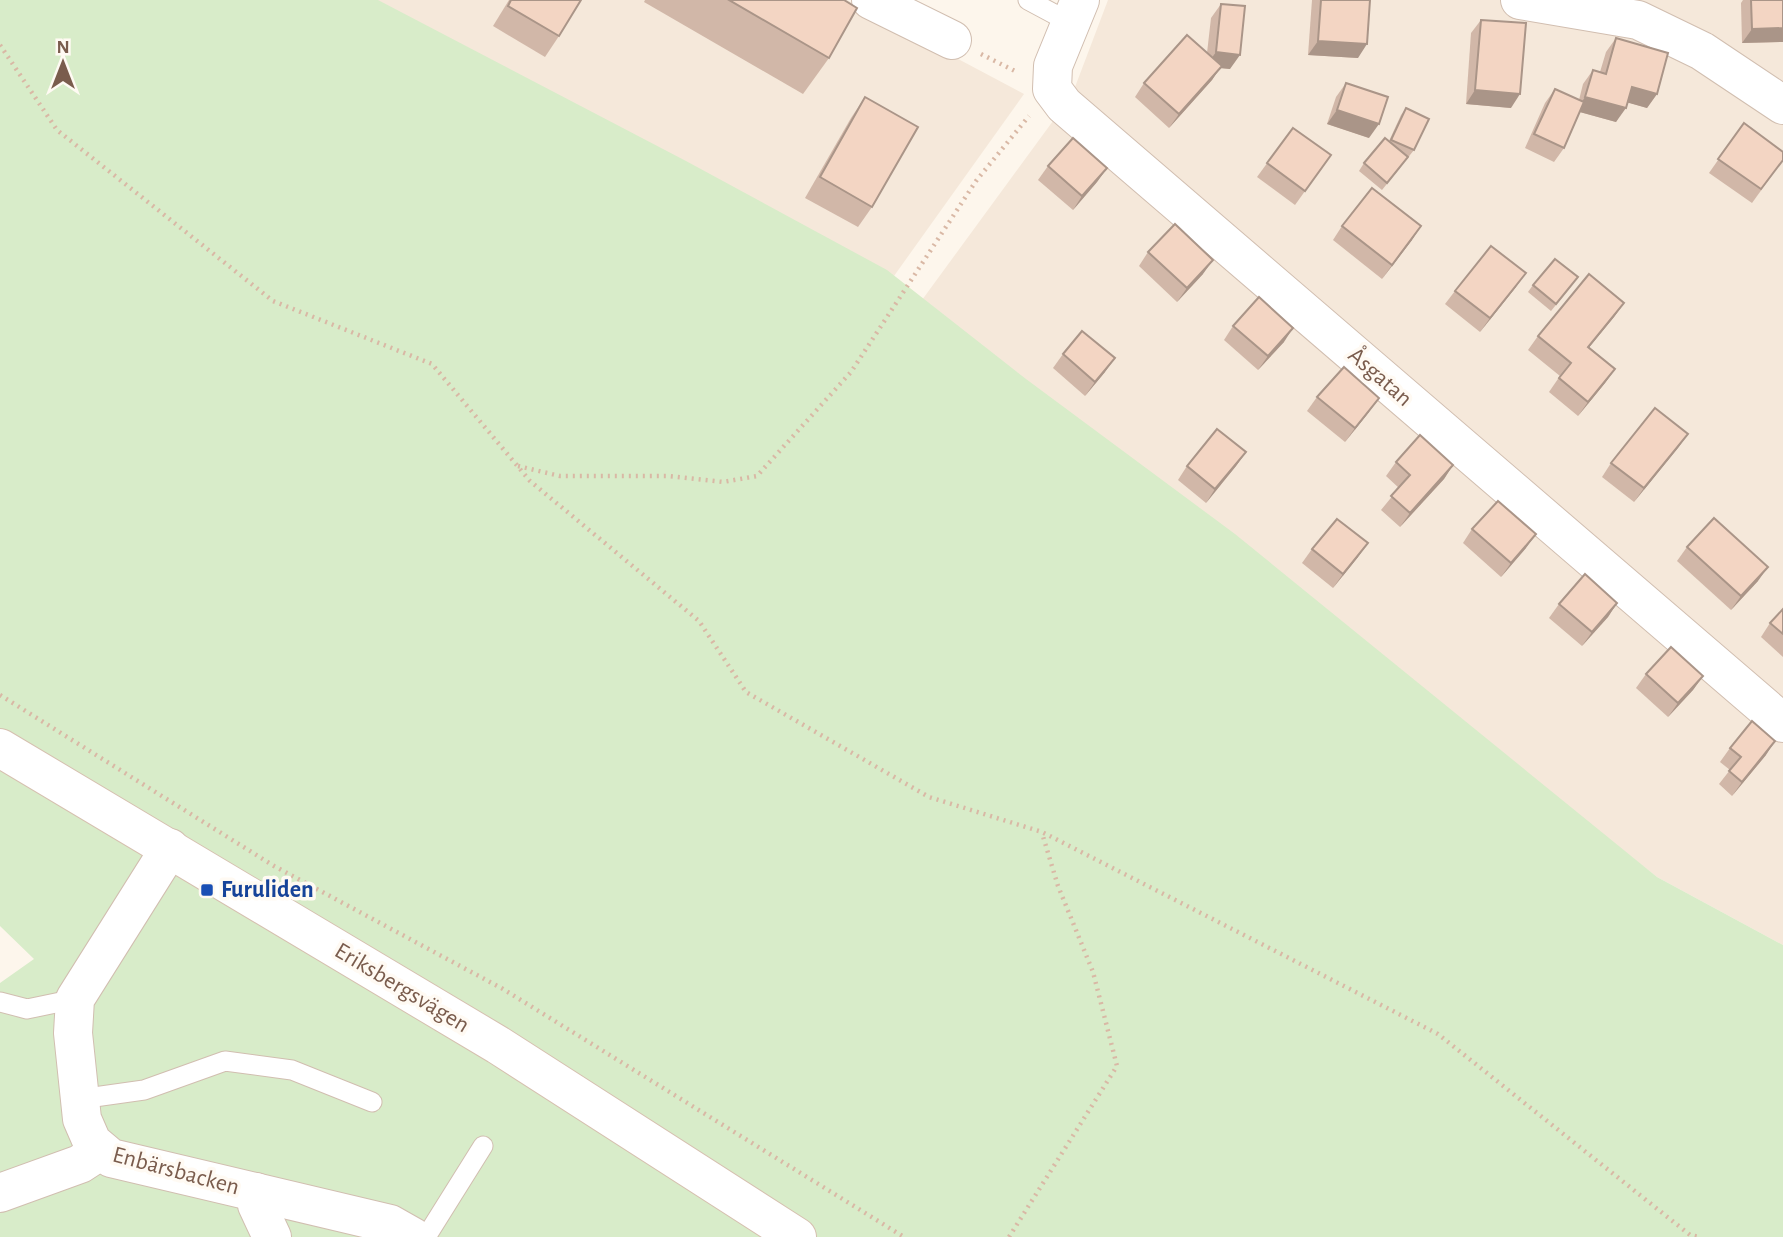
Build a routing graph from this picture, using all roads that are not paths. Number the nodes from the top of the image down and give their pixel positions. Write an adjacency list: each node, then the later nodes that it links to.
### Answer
1 (871, 0): 5 (street)
2 (1028, 0): 4 (lane)
3 (1520, 0): 6 (street)
4 (1076, 11): 7 (street, Åsgatan)
5 (952, 40)
6 (1783, 105)
7 (1783, 723)
8 (0, 748): 9 (street, Eriksbergsvägen)
9 (170, 849): 10 (street, Enbärsbacken); 21 (street, Eriksbergsvägen)
10 (75, 999): 11 (lane); 12 (street, Enbärsbacken)
11 (0, 1002)
12 (80, 1099): 13 (lane); 15 (street, Enbärsbacken)
13 (372, 1102)
14 (483, 1146): 20 (lane)
15 (100, 1151): 16 (street, Enbärsbacken); 17 (street)
16 (256, 1192): 18 (street); 19 (street, Enbärsbacken)
17 (0, 1193)
18 (272, 1237)
19 (413, 1237)
20 (426, 1237)
21 (797, 1237)

